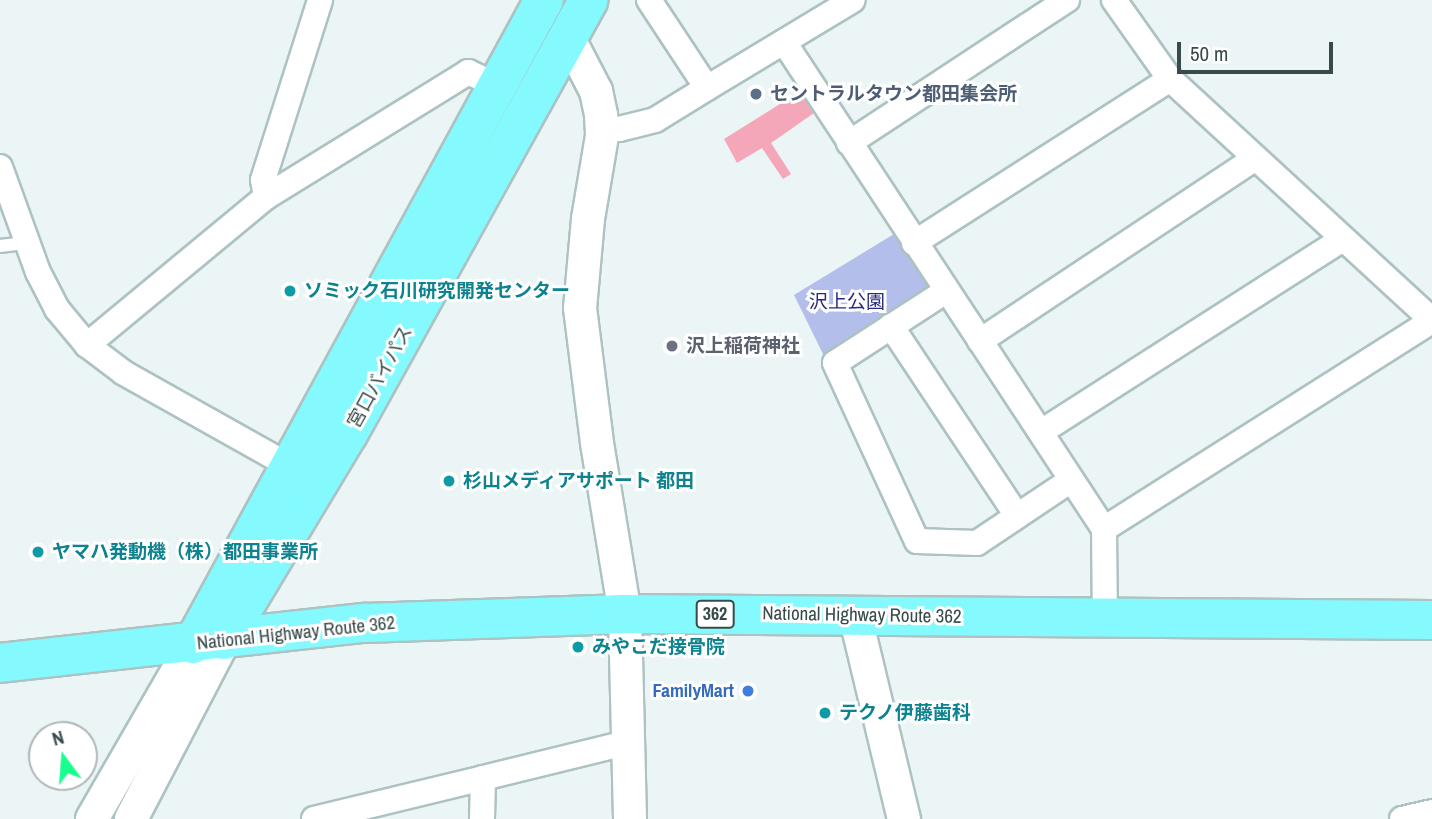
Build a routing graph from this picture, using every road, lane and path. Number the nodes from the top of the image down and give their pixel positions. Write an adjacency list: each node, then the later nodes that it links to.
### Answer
1 (320, 0): 17 (street)
2 (544, 0): 11 (highway, 宮口バイパス)
3 (589, 0): 8 (highway, 宮口バイパス)
4 (649, 0): 12 (street)
5 (853, 0): 9 (street)
6 (1067, 0): 14 (street)
7 (1114, 0): 10 (street)
8 (569, 39): 13 (street); 36 (highway, 宮口バイパス)
9 (784, 42): 12 (street); 14 (street)
10 (1170, 79): 15 (street); 20 (street)
11 (498, 86): 17 (street); 28 (highway, 宮口バイパス)
12 (707, 88): 13 (street)
13 (602, 128): 32 (street)
14 (849, 143): 20 (street)
15 (1255, 158): 18 (street); 25 (street)
16 (0, 167): 19 (street)
17 (266, 197): 26 (street)
18 (1343, 239): 23 (street); 27 (street)
19 (26, 243): 21 (lane); 26 (street)
20 (914, 243): 22 (street)
21 (0, 246)
22 (946, 291): 24 (street); 25 (street)
23 (1432, 320): 31 (street)
24 (891, 326): 30 (street); 30 (street)
25 (980, 341): 27 (street)
26 (87, 345): 28 (street)
27 (1041, 432): 29 (street)
28 (288, 465): 36 (highway, 宮口バイパス)
29 (1071, 480): 30 (street); 31 (street)
30 (1017, 516)
31 (1104, 529): 34 (street)
32 (625, 614): 33 (highway, National Highway Route 362 / 362); 36 (highway, National Highway Route 362 / 362); 38 (street)
33 (855, 615): 34 (highway, National Highway Route 362 / 362); 46 (street)
34 (1105, 618): 35 (highway, National Highway Route 362 / 362)
35 (1432, 620)
36 (209, 642): 37 (highway, National Highway Route 362 / 362); 41 (street); 42 (street)
37 (0, 663)
38 (626, 743): 39 (street); 45 (street)
39 (483, 778): 43 (street); 44 (street)
40 (1432, 812): 47 (street)
41 (92, 819)
42 (131, 819)
43 (314, 819)
44 (482, 819)
45 (630, 819)
46 (904, 819)
47 (1402, 819)

